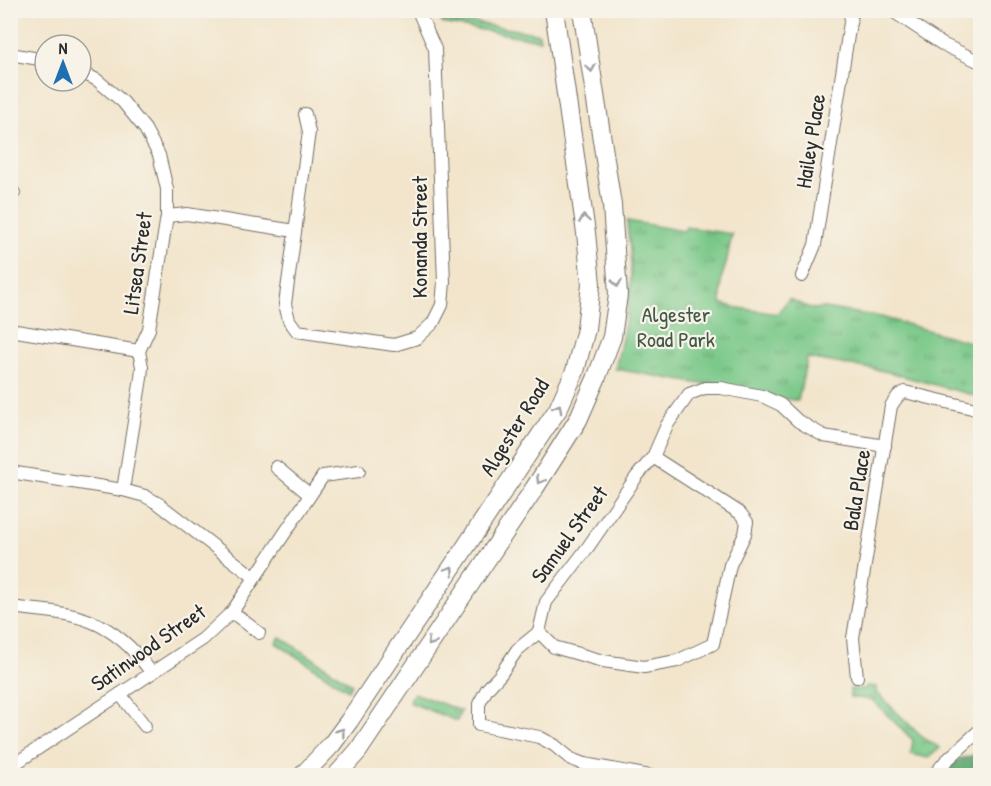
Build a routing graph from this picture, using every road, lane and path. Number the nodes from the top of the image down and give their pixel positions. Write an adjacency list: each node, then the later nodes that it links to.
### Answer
1 (554, 10): 35 (main road, Algester Road, one-way to 1)
2 (582, 10): 36 (main road, one-way to 36)
3 (852, 10): 13 (street, Hailey Place)
4 (891, 10): 8 (street)
5 (419, 13): 12 (street, Konanda Street)
6 (10, 54): 7 (street)
7 (33, 58)
8 (981, 62)
9 (93, 78): 11 (street, Litsea Street)
10 (305, 114): 12 (street)
11 (167, 216): 12 (street); 15 (street, Litsea Street)
12 (295, 231)
13 (802, 276)
14 (10, 330): 15 (street)
15 (140, 351): 22 (street, Litsea Street)
16 (981, 410): 17 (street, Bala Place)
17 (885, 446): 18 (street, Samuel Street); 30 (street, Bala Place)
18 (653, 457): 27 (street, Samuel Street); 27 (street)
19 (276, 466): 23 (street)
20 (359, 471): 23 (street, Satinwood Street)
21 (10, 472): 22 (street)
22 (123, 490): 24 (street)
23 (310, 495): 24 (street, Satinwood Street)
24 (255, 577): 26 (street, Satinwood Street)
25 (10, 607): 29 (street)
26 (232, 612): 28 (street); 29 (street, Satinwood Street)
27 (538, 632): 37 (street)
28 (259, 633)
29 (151, 672): 31 (street, Satinwood Street)
30 (857, 677)
31 (120, 693): 32 (street); 34 (street, Satinwood Street)
32 (145, 726)
33 (981, 730): 38 (street)
34 (10, 767)
35 (302, 776)
36 (336, 776)
37 (650, 776)
38 (933, 776)

